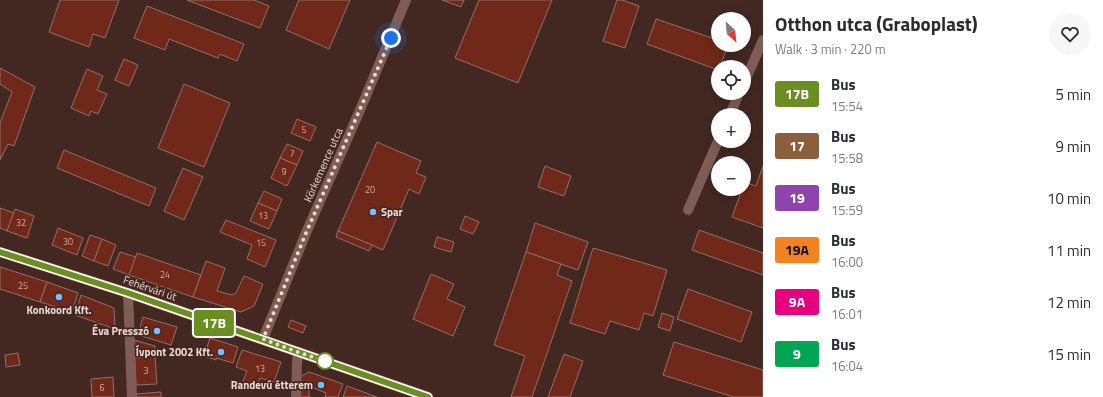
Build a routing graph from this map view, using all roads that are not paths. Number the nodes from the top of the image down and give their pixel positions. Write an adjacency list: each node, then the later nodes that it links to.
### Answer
1 (406, 0): 8 (street, Körkemence utca)
2 (763, 40): 3 (street)
3 (751, 67)
4 (715, 148): 5 (street)
5 (688, 210)
6 (0, 252): 7 (main road, Fehérvári út)
7 (128, 293): 8 (main road, Fehérvári út); 10 (street)
8 (263, 339): 9 (main road, Fehérvári út)
9 (298, 352): 11 (street); 12 (main road, Fehérvári út)
10 (132, 397)
11 (296, 397)
12 (428, 397)

